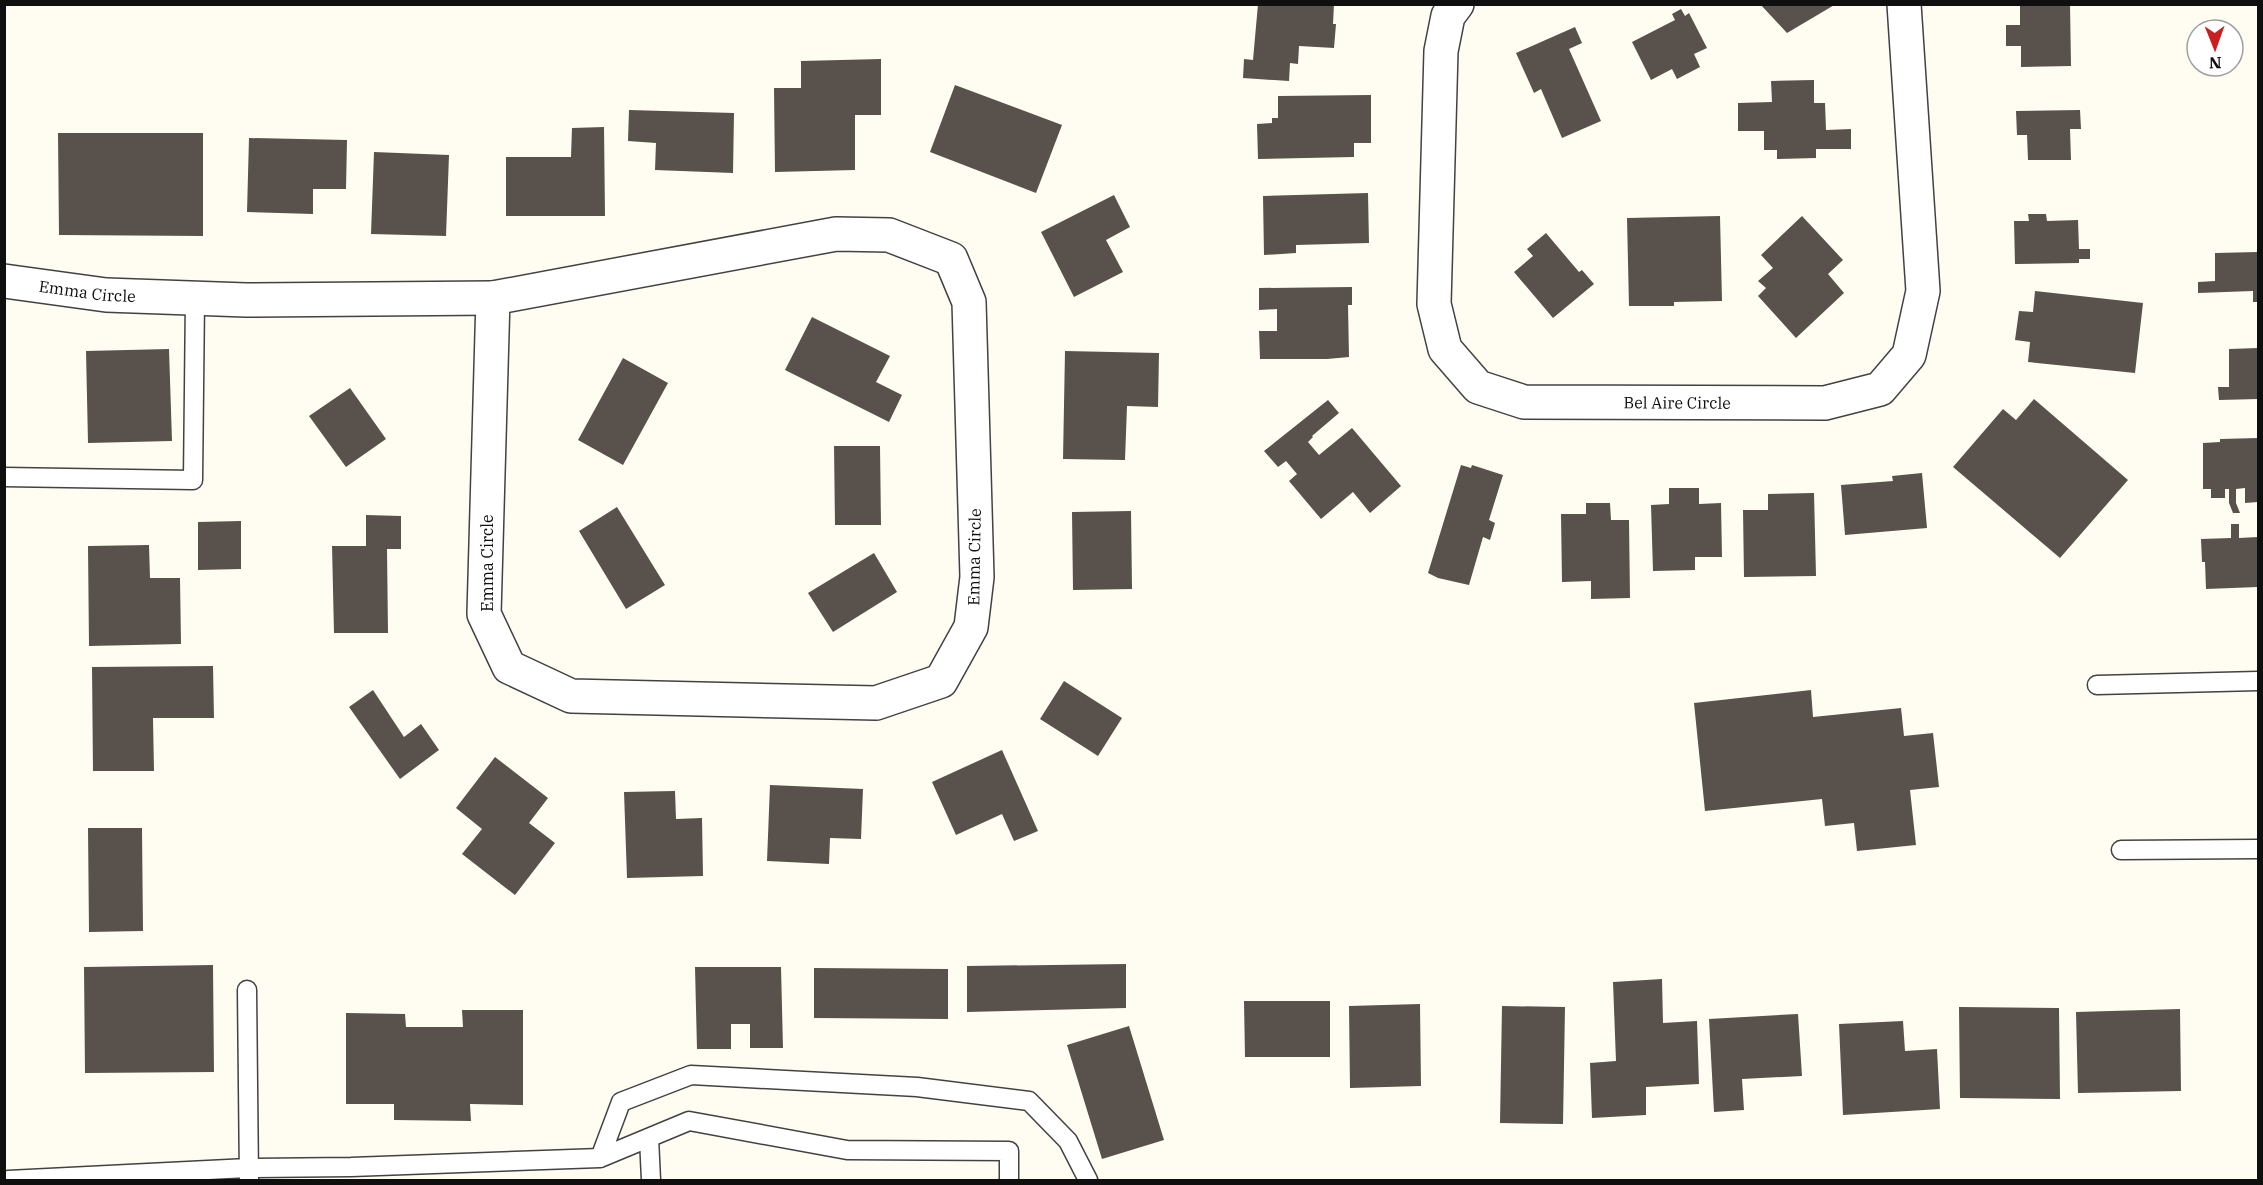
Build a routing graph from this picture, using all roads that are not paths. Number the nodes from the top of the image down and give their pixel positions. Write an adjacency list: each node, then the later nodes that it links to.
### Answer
1 (1457, 4): 2 (street, Bel Aire Circle)
2 (1904, 4)
3 (4, 281): 4 (street, Emma Circle)
4 (195, 298): 5 (street, Emma Circle); 6 (lane)
5 (494, 298): 5 (street, Emma Circle)
6 (4, 477)
7 (2259, 681): 8 (lane)
8 (2097, 685)
9 (2259, 849): 10 (lane)
10 (2121, 850)
11 (246, 990): 14 (lane)
12 (650, 1138): 13 (lane); 17 (lane); 18 (lane)
13 (600, 1158): 15 (lane); 19 (lane)
14 (248, 1174): 15 (lane); 16 (lane)
15 (351, 1174)
16 (8, 1180)
17 (651, 1180)
18 (1009, 1180)
19 (1088, 1180)

